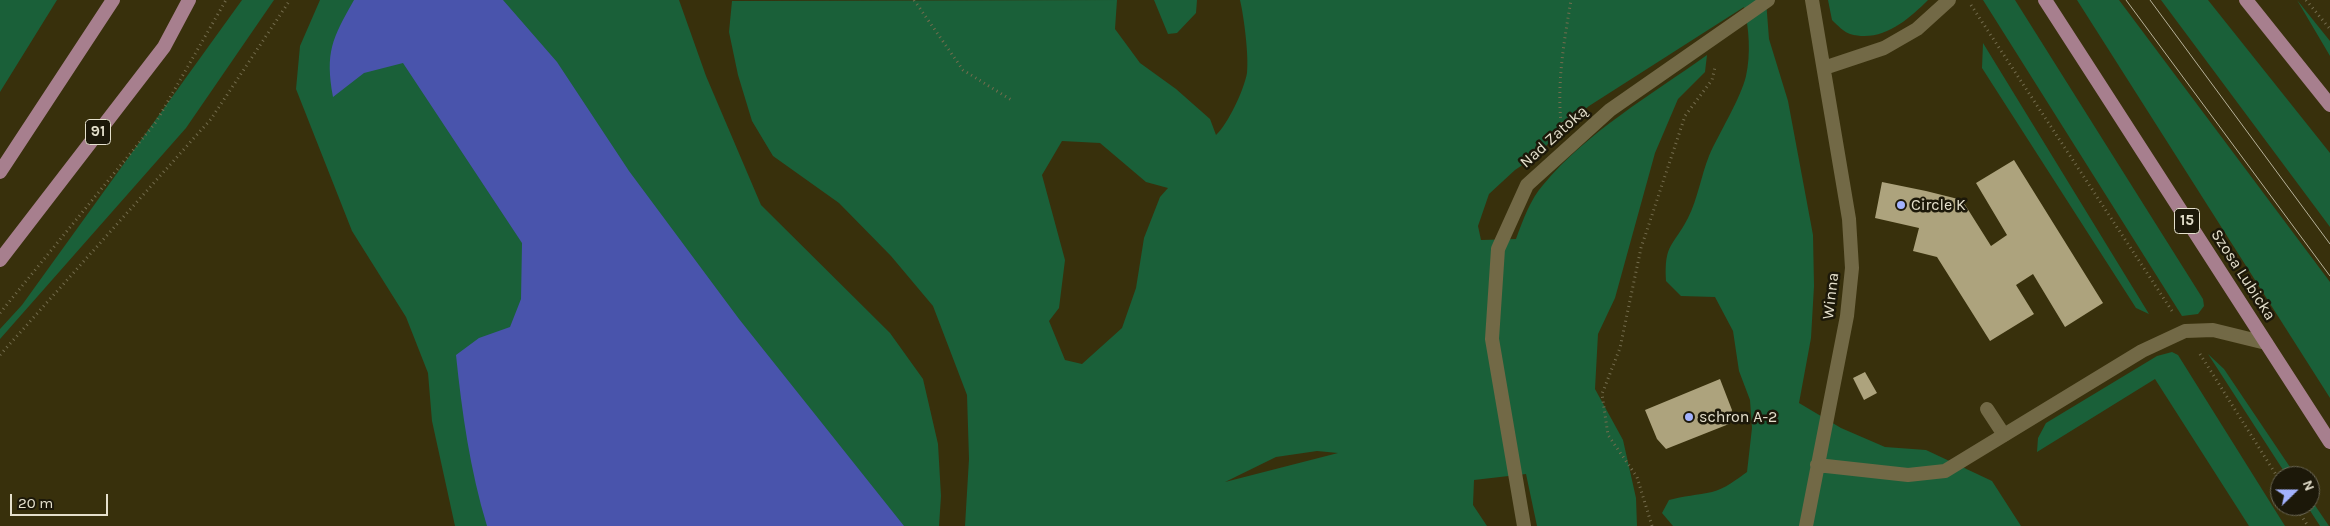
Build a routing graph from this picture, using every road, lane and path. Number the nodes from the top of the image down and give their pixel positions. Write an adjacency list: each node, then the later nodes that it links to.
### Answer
1 (113, 0): 20 (main road)
2 (189, 0): 21 (main road, 91)
3 (226, 0): 22 (path)
4 (290, 0): 25 (path)
5 (914, 0): 17 (path)
6 (1571, 0): 19 (path)
7 (1768, 0): 15 (street, Nad Zatoką)
8 (1812, 0): 16 (street, Winna)
9 (1949, 0): 16 (street)
10 (1968, 0): 23 (path)
11 (2045, 0): 24 (main road, Szosa Lubicka / 15)
12 (2246, 0): 18 (main road)
13 (2306, 0): 14 (path)
14 (2330, 29)
15 (1722, 32): 19 (street, Nad Zatoką); 32 (path)
16 (1824, 68): 29 (street, Winna)
17 (1013, 100)
18 (2330, 106)
19 (1564, 149): 31 (street, Nad Zatoką)
20 (0, 172)
21 (0, 260)
22 (0, 313)
23 (2185, 331): 24 (street); 27 (street); 30 (path)
24 (2266, 343): 28 (main road, Szosa Lubicka / 15)
25 (0, 355)
26 (1988, 409): 27 (street)
27 (2004, 435): 29 (street)
28 (2330, 442)
29 (1817, 464): 33 (street, Winna)
30 (2270, 466)
31 (1524, 526)
32 (1652, 526)
33 (1806, 526)

